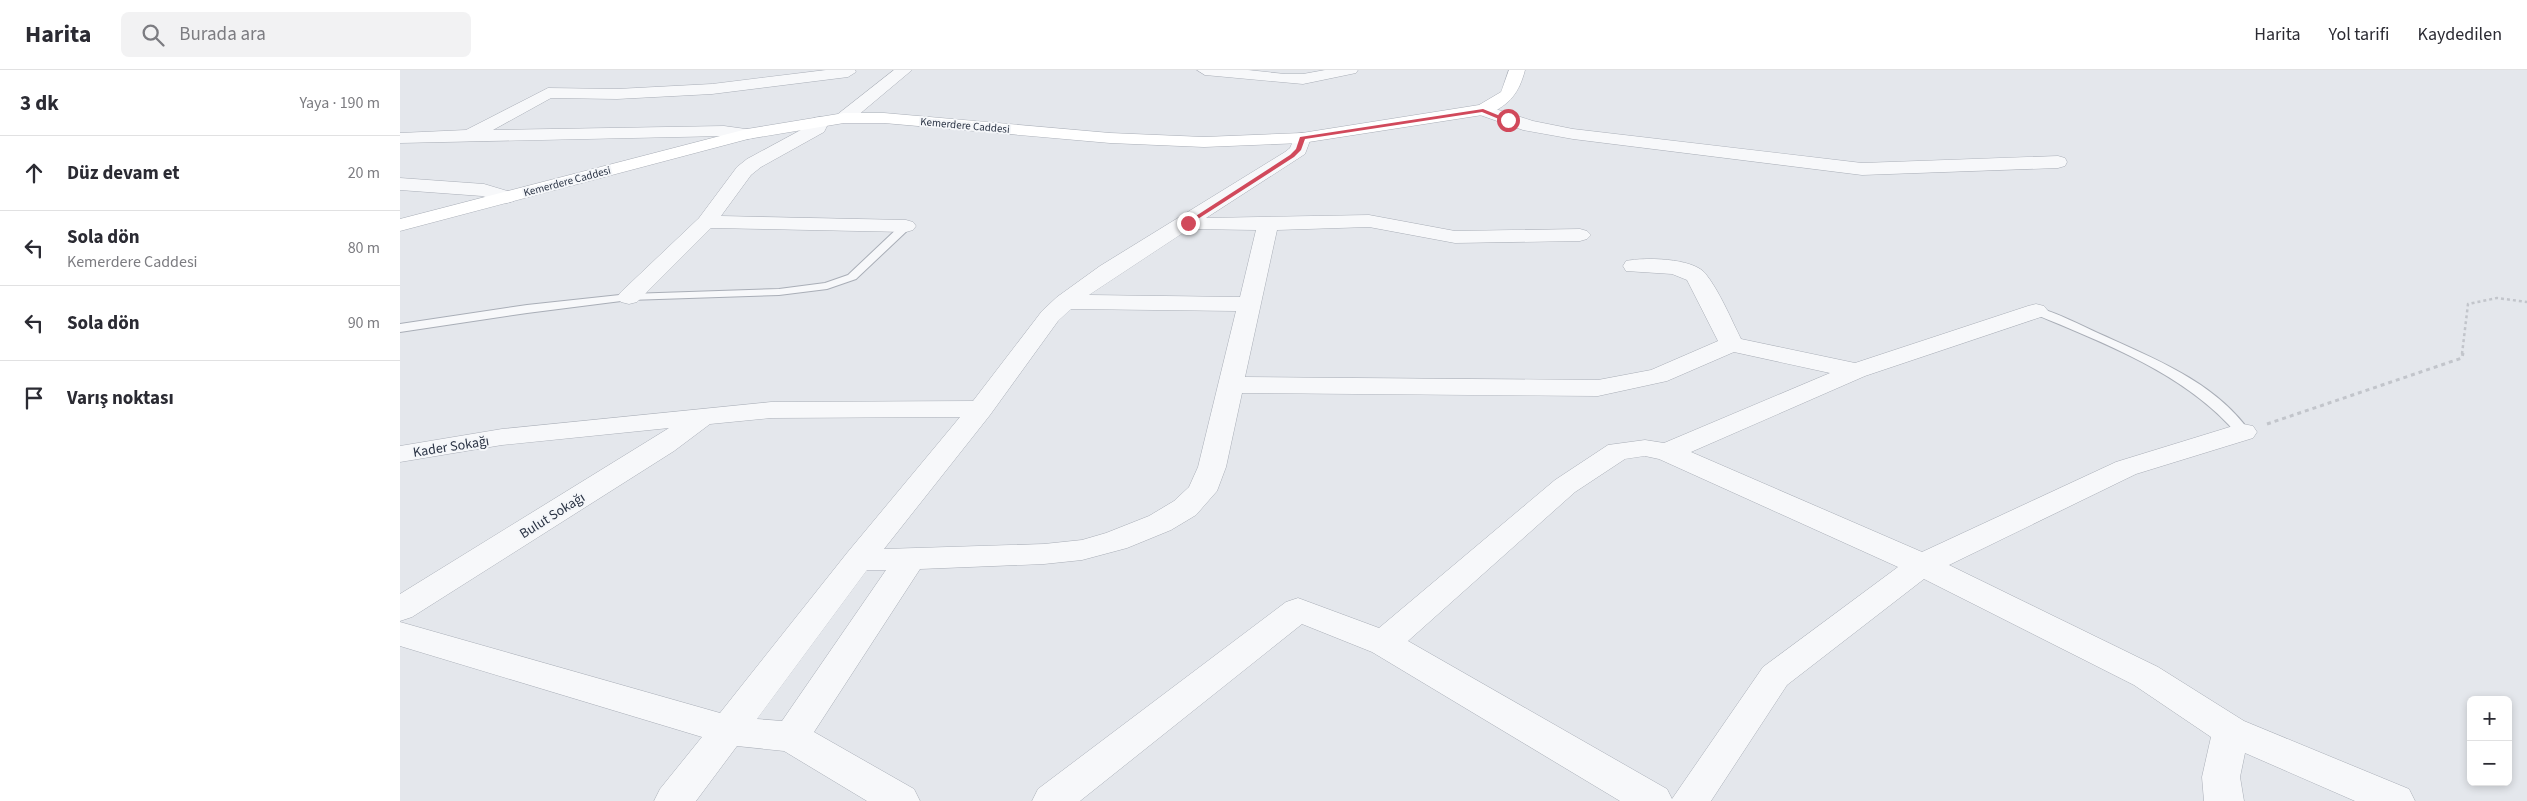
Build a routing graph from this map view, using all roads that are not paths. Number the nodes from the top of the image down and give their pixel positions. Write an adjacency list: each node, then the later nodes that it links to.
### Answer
1 (904, 70): 7 (street)
2 (1205, 70): 3 (street)
3 (1350, 70)
4 (1517, 70): 6 (street, Kemerdere Caddesi)
5 (848, 72): 9 (street)
6 (1483, 110): 12 (street, Kemerdere Caddesi); 13 (street)
7 (844, 118): 8 (street, Kemerdere Caddesi); 12 (street, Kemerdere Caddesi)
8 (820, 122): 10 (street, Kemerdere Caddesi); 16 (street)
9 (472, 134): 10 (street); 11 (street)
10 (747, 134): 15 (street, Kemerdere Caddesi)
11 (400, 138)
12 (1302, 138): 17 (street)
13 (2058, 162)
14 (400, 184): 15 (street)
15 (507, 197): 19 (street, Kemerdere Caddesi)
16 (706, 222): 20 (street); 23 (street)
17 (1188, 223): 18 (street); 24 (street)
18 (1268, 224): 21 (street); 25 (street)
19 (400, 225)
20 (906, 226): 23 (lane)
21 (1580, 235)
22 (1634, 266): 28 (street)
23 (629, 297): 27 (lane)
24 (1065, 302): 25 (street); 31 (street)
25 (1248, 304): 30 (street)
26 (2036, 311): 29 (street); 33 (lane)
27 (400, 328)
28 (1732, 344): 29 (street); 30 (street)
29 (1856, 371): 36 (street)
30 (1231, 385): 38 (street)
31 (981, 409): 32 (street); 39 (street)
32 (701, 418): 34 (street); 41 (street, Bulut Sokağı)
33 (2244, 432): 40 (street)
34 (502, 437): 35 (street); 37 (street, Kader Sokağı)
35 (400, 439)
36 (1667, 452): 40 (street); 43 (street)
37 (400, 454)
38 (910, 559): 39 (street); 46 (street)
39 (858, 560): 44 (street)
40 (1922, 565): 45 (street); 51 (street)
41 (400, 609)
42 (400, 634): 44 (street)
43 (1384, 643): 49 (street); 50 (street)
44 (726, 730): 46 (street); 47 (street)
45 (2231, 731): 52 (street); 53 (street)
46 (791, 738): 48 (street)
47 (674, 801)
48 (900, 801)
49 (1052, 801)
50 (1652, 801)
51 (1690, 801)
52 (2224, 801)
53 (2395, 801)

